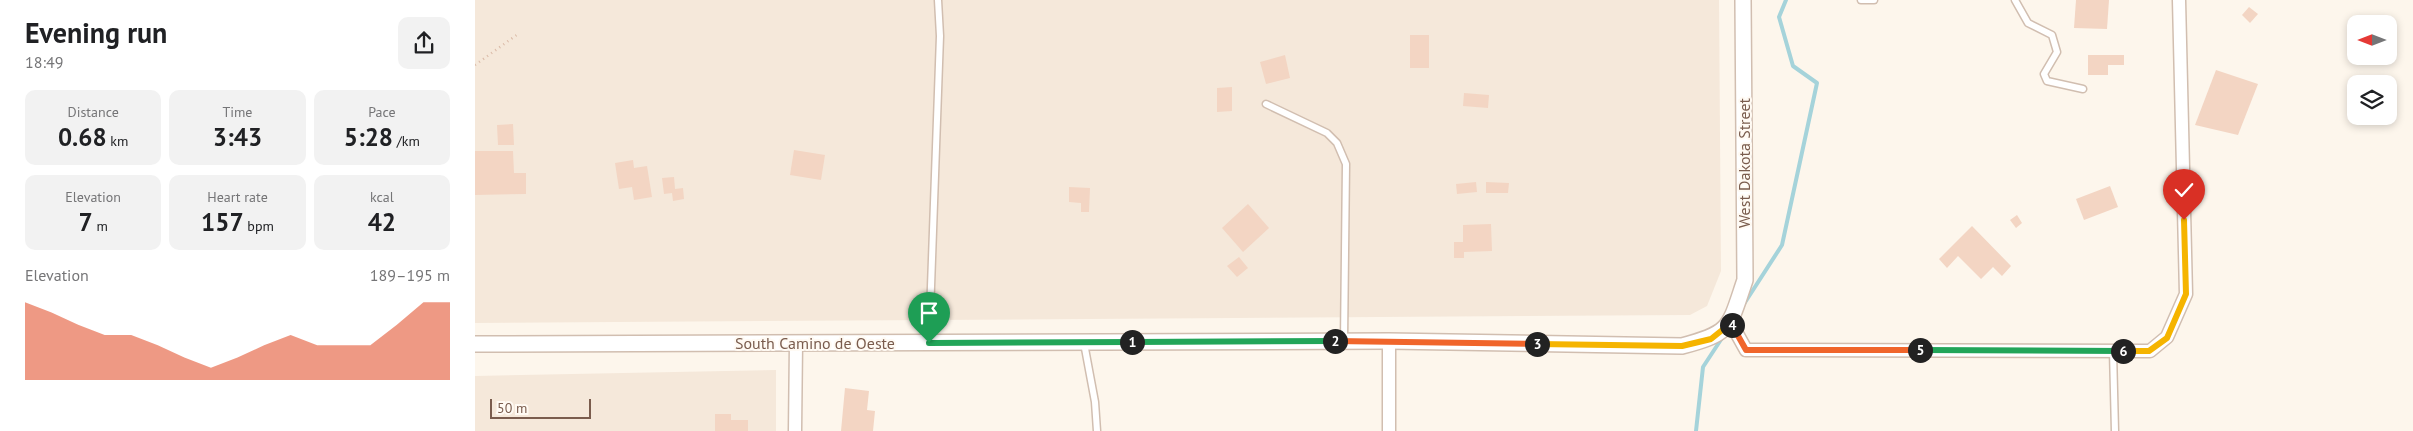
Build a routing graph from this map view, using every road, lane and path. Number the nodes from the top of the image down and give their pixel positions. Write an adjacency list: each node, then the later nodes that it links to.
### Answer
1 (938, 0): 15 (lane)
2 (1743, 0): 11 (street, West Dakota Street)
3 (1861, 0): 4 (lane)
4 (1874, 0)
5 (2015, 0): 9 (lane)
6 (2179, 0): 18 (street)
7 (518, 34): 8 (path)
8 (475, 65)
9 (2083, 89)
10 (1266, 104): 12 (lane)
11 (1731, 323): 13 (street, South Camino de Oeste); 18 (street)
12 (1344, 341): 13 (street, South Camino de Oeste); 16 (street, South Camino de Oeste)
13 (1389, 341): 21 (street)
14 (796, 343): 15 (street, South Camino de Oeste); 17 (street, South Camino de Oeste); 19 (street)
15 (929, 343): 16 (street, South Camino de Oeste)
16 (1084, 343): 20 (lane)
17 (475, 344)
18 (2113, 351): 22 (lane)
19 (795, 431)
20 (1097, 431)
21 (1389, 431)
22 (2115, 431)

